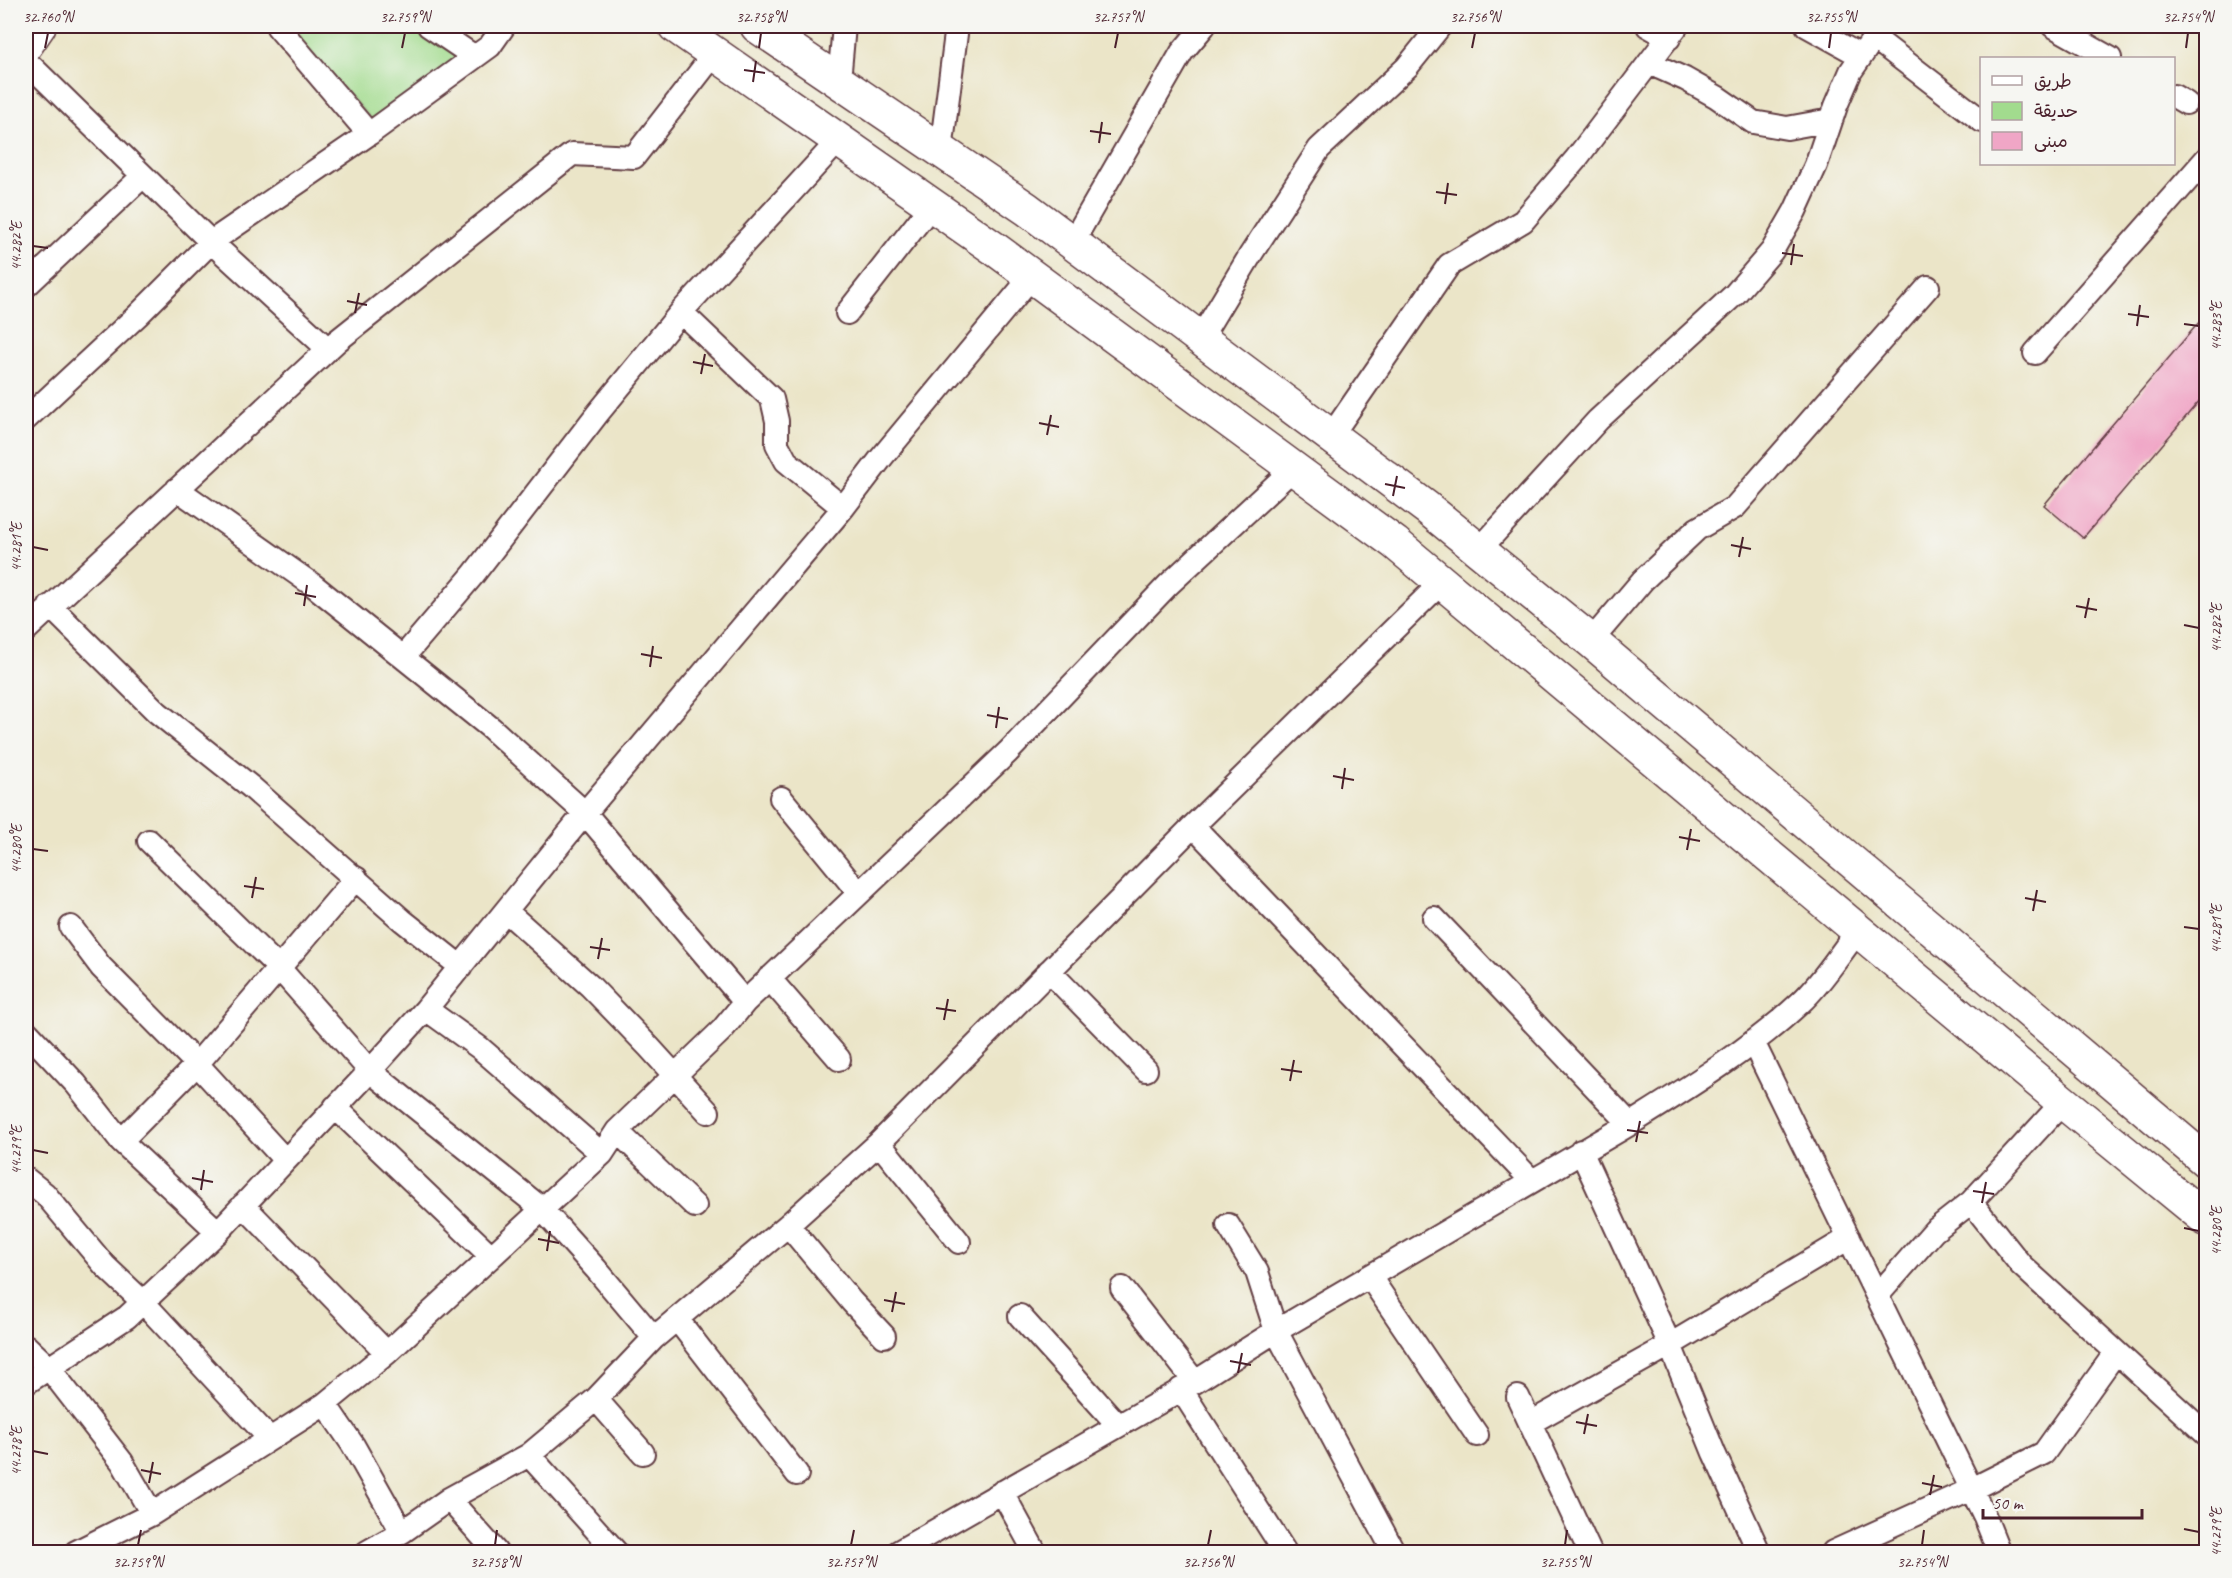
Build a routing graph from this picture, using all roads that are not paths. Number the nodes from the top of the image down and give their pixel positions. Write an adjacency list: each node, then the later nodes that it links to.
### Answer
1 (39, 26): 16 (main road)
2 (277, 26): 26 (street)
3 (429, 26): 18 (street)
4 (504, 26): 18 (street)
5 (675, 26): 17 (main road)
6 (757, 26): 22 (main road)
7 (844, 26): 22 (street)
8 (957, 26): 28 (street)
9 (1204, 26): 33 (street)
10 (1440, 26): 39 (street)
11 (1648, 26): 14 (street)
12 (1807, 26): 15 (street)
13 (2053, 26): 19 (street)
14 (1673, 32): 21 (street)
15 (1872, 40): 24 (street); 25 (street)
16 (26, 45)
17 (714, 54): 23 (main road); 40 (street)
18 (475, 57): 26 (street)
19 (2108, 57)
20 (26, 61): 30 (street)
21 (1649, 63): 24 (street); 43 (street)
22 (839, 81): 23 (main road); 28 (main road)
23 (809, 119): 27 (main road)
24 (1831, 120): 47 (street)
25 (1980, 120)
26 (369, 134): 32 (street)
27 (840, 139): 31 (main road); 37 (street)
28 (941, 151): 33 (main road)
29 (2206, 159): 41 (street)
30 (143, 176): 32 (street); 35 (street)
31 (931, 206): 34 (main road); 38 (street)
32 (211, 242): 40 (street); 42 (street)
33 (1072, 243): 39 (main road)
34 (1032, 276): 44 (main road); 46 (street)
35 (26, 286)
36 (1928, 287): 51 (street)
37 (681, 312): 46 (street); 52 (street)
38 (848, 314)
39 (1200, 339): 43 (main road)
40 (328, 349): 45 (street)
41 (2035, 353)
42 (26, 419)
43 (1330, 436): 47 (main road)
44 (1294, 468): 48 (main road); 58 (street)
45 (177, 489): 49 (street); 52 (street)
46 (843, 508): 54 (street)
47 (1478, 550): 51 (main road)
48 (1442, 582): 55 (street); 62 (main road)
49 (50, 606): 50 (street); 57 (street)
50 (26, 630)
51 (1591, 641): 86 (main road)
52 (404, 656): 54 (street)
53 (781, 798): 58 (street)
54 (585, 813): 59 (street); 67 (street)
55 (1193, 826): 65 (street); 88 (street)
56 (149, 841): 64 (street)
57 (356, 878): 63 (street); 64 (street)
58 (858, 892): 66 (street)
59 (506, 911): 63 (street); 75 (street)
60 (1434, 918): 79 (street)
61 (71, 927): 72 (street)
62 (1858, 931): 70 (street); 76 (main road)
63 (461, 967): 68 (street)
64 (279, 968): 72 (street); 74 (street)
65 (1049, 971): 73 (street); 82 (street)
66 (770, 978): 67 (street); 71 (street)
67 (745, 1002): 75 (street)
68 (426, 1010): 74 (street); 84 (street)
69 (26, 1031): 81 (street)
70 (1753, 1042): 79 (street); 97 (street)
71 (839, 1059)
72 (197, 1064): 81 (street); 85 (street)
73 (1146, 1070)
74 (370, 1071): 77 (street); 92 (street)
75 (674, 1076): 78 (street); 80 (street)
76 (2063, 1102): 89 (street); 93 (main road)
77 (335, 1107): 85 (street); 99 (street)
78 (708, 1112)
79 (1630, 1124): 83 (street)
80 (617, 1131): 84 (street); 91 (street)
81 (121, 1141): 96 (street)
82 (879, 1143): 94 (street); 98 (street)
83 (1581, 1151): 88 (street); 109 (street)
84 (602, 1154): 92 (street)
85 (285, 1160): 90 (street)
86 (2206, 1161)
87 (26, 1179): 103 (street)
88 (1532, 1181): 100 (street)
89 (1971, 1202): 102 (street); 111 (street)
90 (243, 1205): 96 (street); 112 (street)
91 (695, 1206)
92 (541, 1208): 99 (street); 108 (street)
93 (2206, 1219)
94 (788, 1225): 105 (street); 107 (street)
95 (1228, 1225): 106 (street)
96 (218, 1232): 103 (street)
97 (1849, 1238): 102 (street); 109 (street)
98 (959, 1242)
99 (490, 1255): 112 (street)
100 (1370, 1277): 106 (street); 122 (street)
101 (1122, 1288): 115 (street)
102 (1877, 1296): 127 (street)
103 (143, 1302): 113 (street); 123 (street)
104 (1020, 1317): 120 (street)
105 (676, 1319): 108 (street); 126 (street)
106 (1276, 1331): 115 (street); 139 (street)
107 (884, 1336)
108 (654, 1338): 117 (street)
109 (1670, 1345): 119 (street); 141 (street)
110 (26, 1346): 113 (street)
111 (2116, 1352): 121 (street); 127 (street)
112 (387, 1353): 118 (street)
113 (49, 1368): 114 (street); 130 (street)
114 (26, 1383)
115 (1188, 1386): 120 (street); 138 (street)
116 (1518, 1397): 119 (street)
117 (596, 1399): 124 (street); 125 (street)
118 (326, 1404): 123 (street); 131 (street)
119 (1530, 1423): 140 (street)
120 (1118, 1425): 128 (street)
121 (2206, 1434)
122 (1477, 1435)
123 (270, 1439): 130 (street)
124 (643, 1453)
125 (529, 1455): 129 (street); 136 (street)
126 (797, 1474)
127 (1972, 1490): 142 (street); 143 (street)
128 (1002, 1492): 132 (street); 137 (street)
129 (449, 1499): 131 (street); 135 (street)
130 (152, 1514): 133 (street)
131 (402, 1532): 134 (street)
132 (904, 1551)
133 (76, 1552)
134 (368, 1552)
135 (496, 1552)
136 (616, 1552)
137 (1035, 1552)
138 (1285, 1552)
139 (1394, 1552)
140 (1590, 1552)
141 (1759, 1552)
142 (1833, 1552)
143 (1999, 1552)

